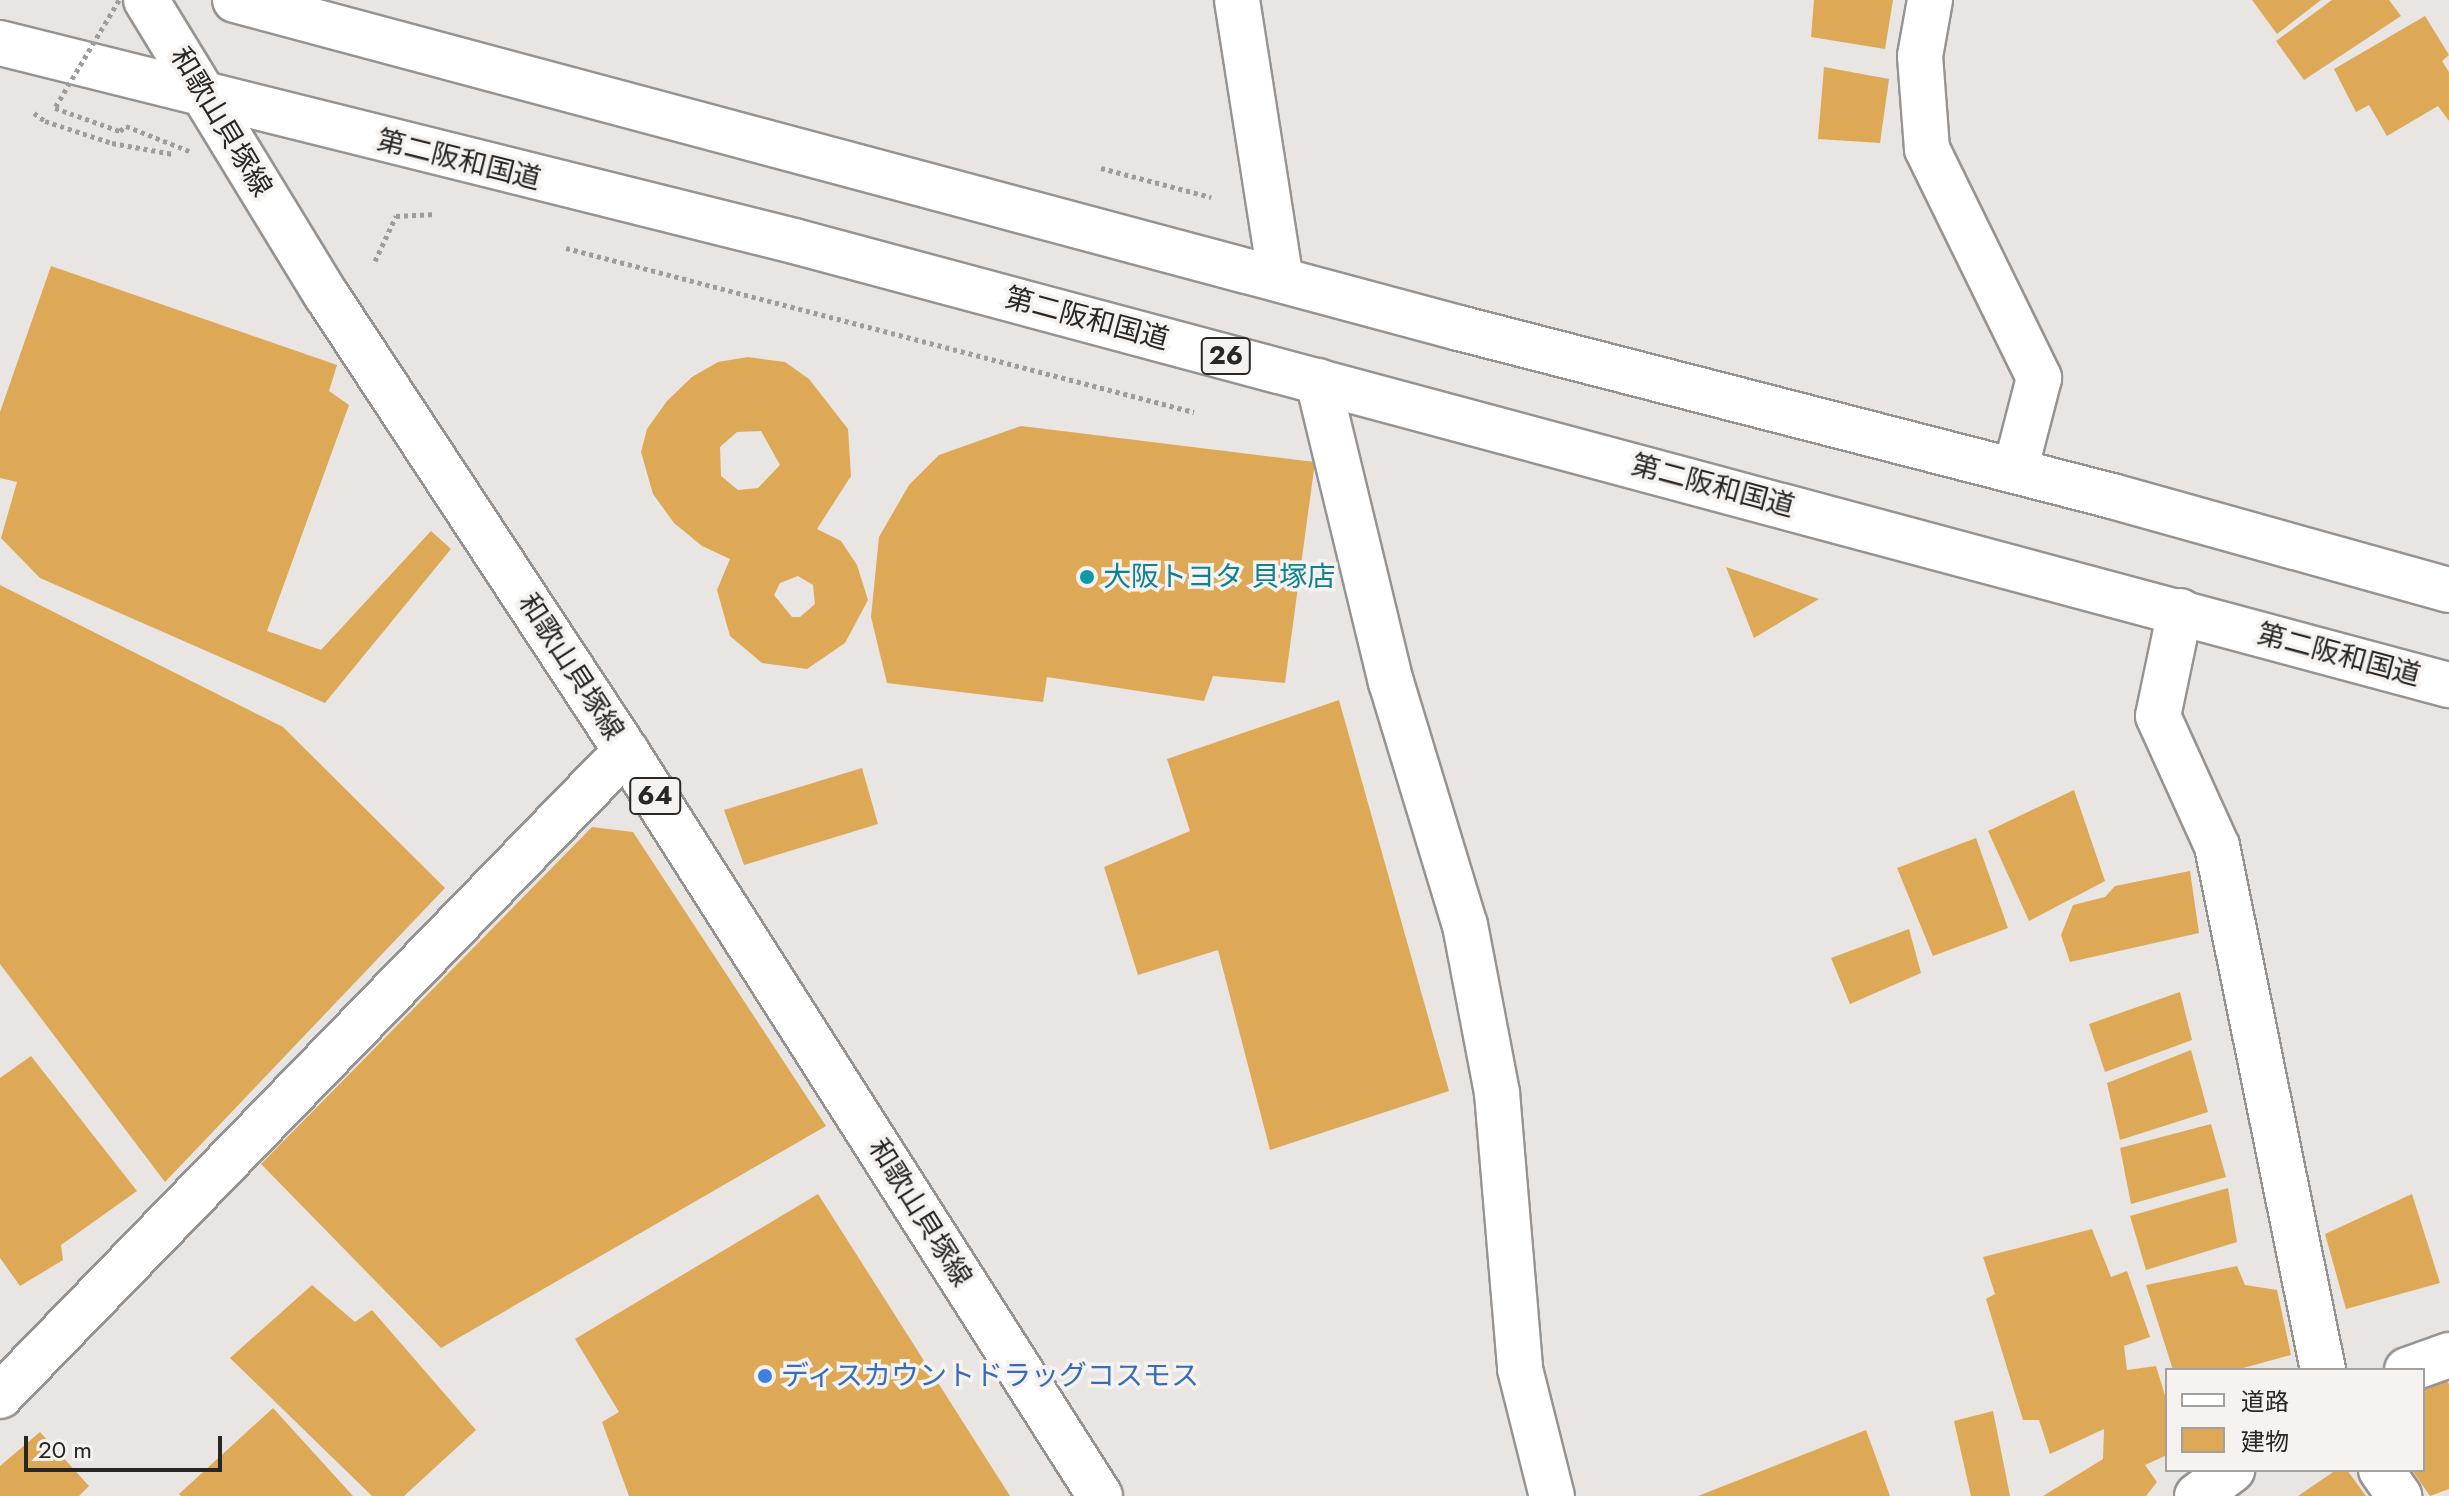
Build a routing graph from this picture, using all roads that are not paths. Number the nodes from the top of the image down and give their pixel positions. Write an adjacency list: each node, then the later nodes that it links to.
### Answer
1 (146, 0): 6 (main road, 和歌山貝塚線 / 64)
2 (235, 0): 7 (main road)
3 (1237, 0): 7 (main road)
4 (1930, 0): 9 (main road)
5 (0, 43): 6 (main road, 第二阪和国道 / 26)
6 (208, 96): 8 (main road, 第二阪和国道 / 26); 13 (main road, 和歌山貝塚線 / 64)
7 (1281, 280): 9 (main road)
8 (1318, 381): 11 (main road, 第二阪和国道 / 26); 21 (main road)
9 (2015, 471): 10 (main road)
10 (2449, 590)
11 (2180, 611): 12 (main road, 第二阪和国道 / 26); 15 (main road)
12 (2449, 685)
13 (626, 751): 17 (main road); 20 (main road, 和歌山貝塚線 / 64)
14 (2449, 1355): 16 (main road)
15 (2323, 1368)
16 (2413, 1368)
17 (0, 1396)
18 (2229, 1472): 22 (main road)
19 (2382, 1472): 23 (main road)
20 (1100, 1496)
21 (1552, 1496)
22 (2197, 1496)
23 (2399, 1496)

